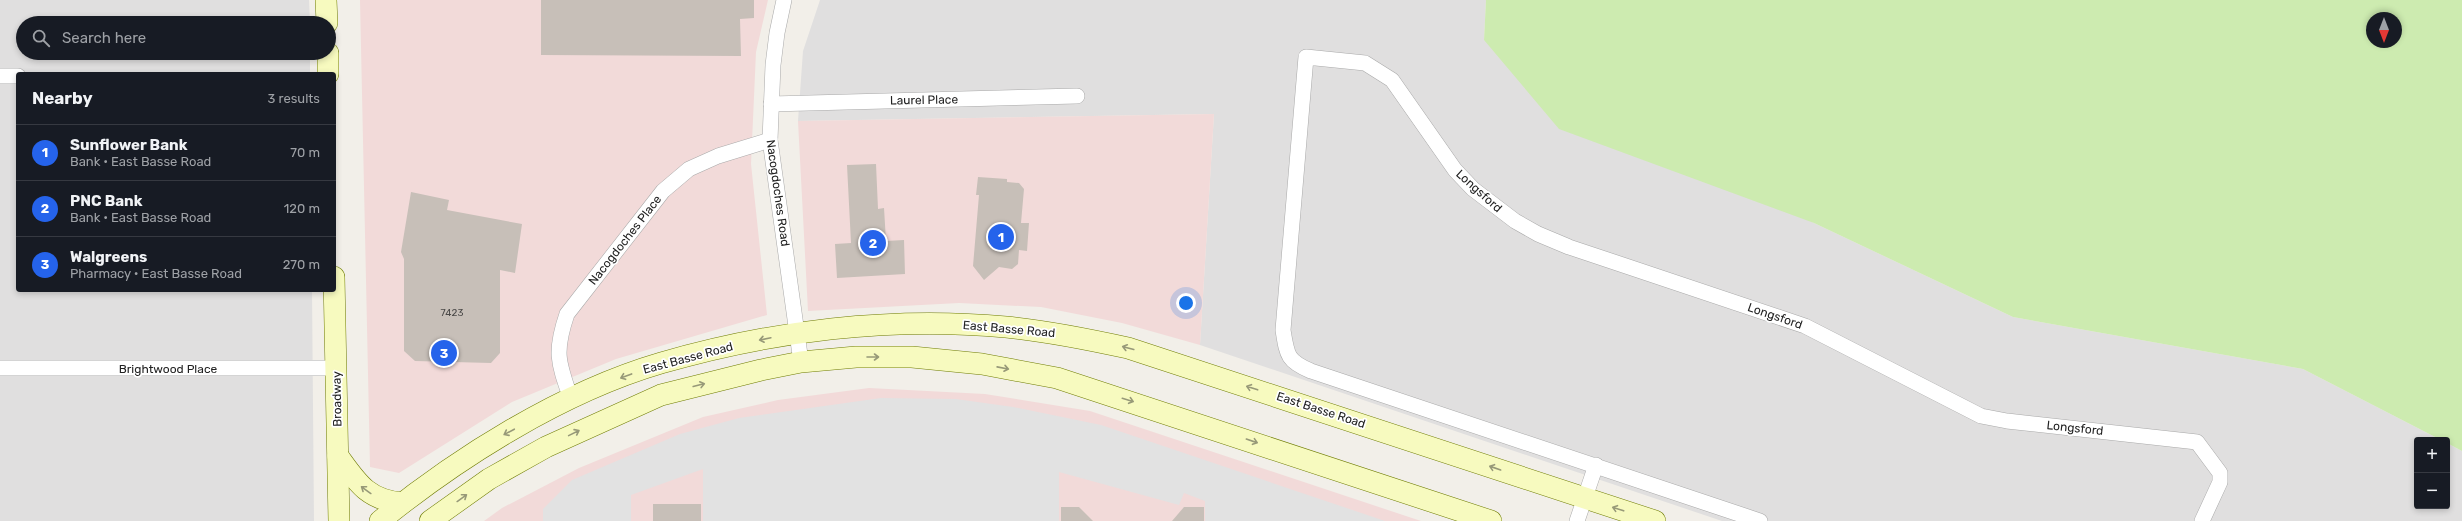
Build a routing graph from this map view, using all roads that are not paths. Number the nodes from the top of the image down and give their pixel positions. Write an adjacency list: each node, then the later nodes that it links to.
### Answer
1 (326, 0): 3 (main road)
2 (784, 0): 9 (street, Nacogdoches Road)
3 (327, 16)
4 (328, 60): 5 (main road)
5 (328, 72)
6 (0, 76): 7 (street)
7 (16, 76)
8 (1077, 96): 9 (street, Laurel Place)
9 (771, 104): 10 (street, Nacogdoches Road)
10 (770, 140): 12 (street, Nacogdoches Road); 16 (street, Nacogdoches Place)
11 (334, 292): 15 (main road, Broadway)
12 (797, 333): 13 (street, Nacogdoches Road); 16 (main road, East Basse Road, one-way to 16); 19 (main road, East Basse Road, one-way to 12)
13 (801, 362): 23 (main road, one-way to 13); 24 (main road, one-way to 24)
14 (0, 368): 15 (street, Brightwood Place)
15 (336, 368): 17 (main road, Broadway)
16 (571, 399): 20 (main road, East Basse Road, one-way to 20)
17 (338, 456): 20 (main road, one-way to 17); 21 (main road, Broadway)
18 (1596, 465): 19 (street); 27 (street, Longsford); 28 (street, Longsford)
19 (1584, 498): 25 (street); 26 (main road, East Basse Road, one-way to 19)
20 (402, 503): 22 (main road, East Basse Road)
21 (339, 521)
22 (380, 521)
23 (430, 521)
24 (1491, 521)
25 (1577, 521)
26 (1655, 521)
27 (1760, 521)
28 (2202, 521)

